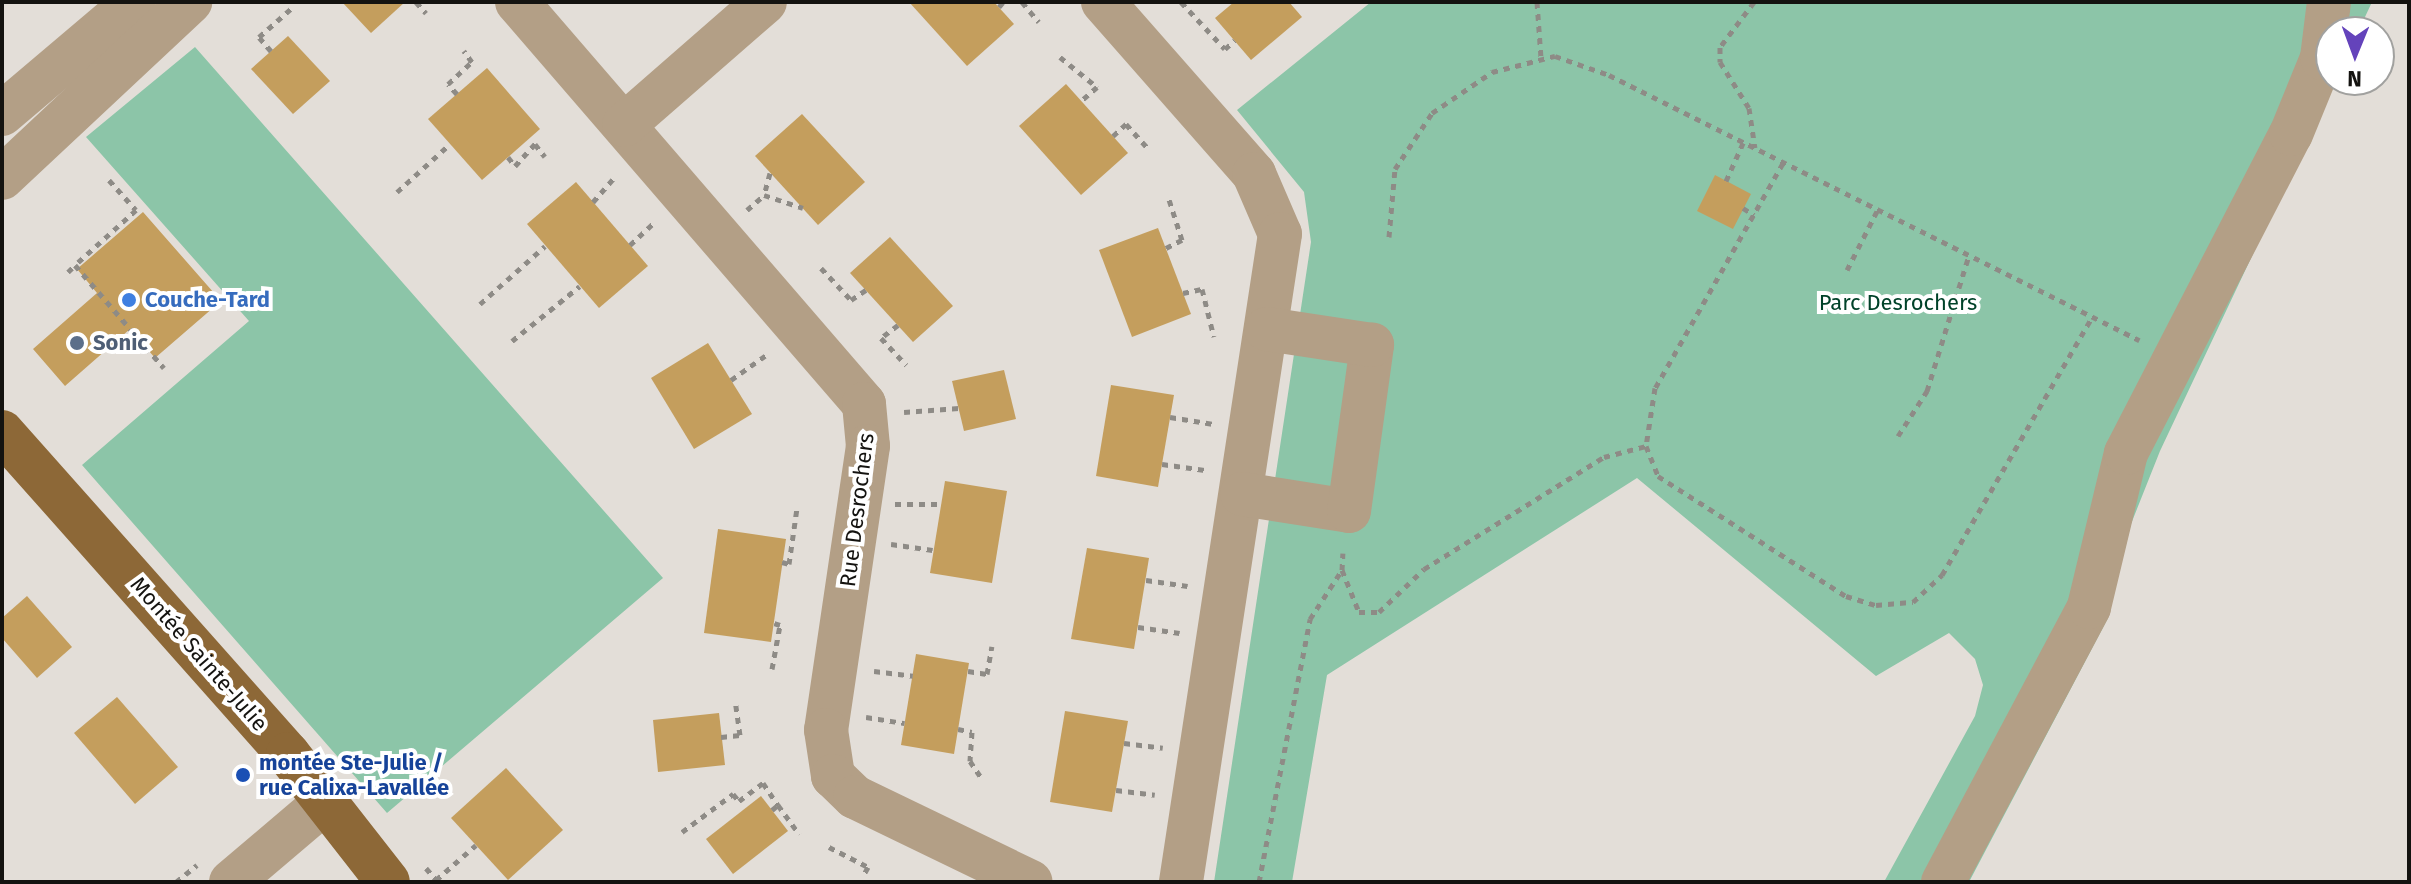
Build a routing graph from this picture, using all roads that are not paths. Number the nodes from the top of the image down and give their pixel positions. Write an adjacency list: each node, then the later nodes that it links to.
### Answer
1 (517, 2): 7 (street, Rue Desrochers)
2 (765, 2): 7 (street)
3 (1103, 2): 9 (street)
4 (2329, 2): 17 (street)
5 (159, 8): 6 (street); 8 (street)
6 (2, 114)
7 (624, 146): 15 (street, Rue Desrochers)
8 (2, 178)
9 (1266, 329): 11 (street); 11 (street)
10 (2, 432): 12 (main road, Montée Sainte-Julie)
11 (1242, 494): 16 (street)
12 (324, 803): 13 (street); 14 (main road, Montée Sainte-Julie)
13 (231, 882)
14 (388, 882)
15 (1031, 882)
16 (1181, 882)
17 (1943, 882)

